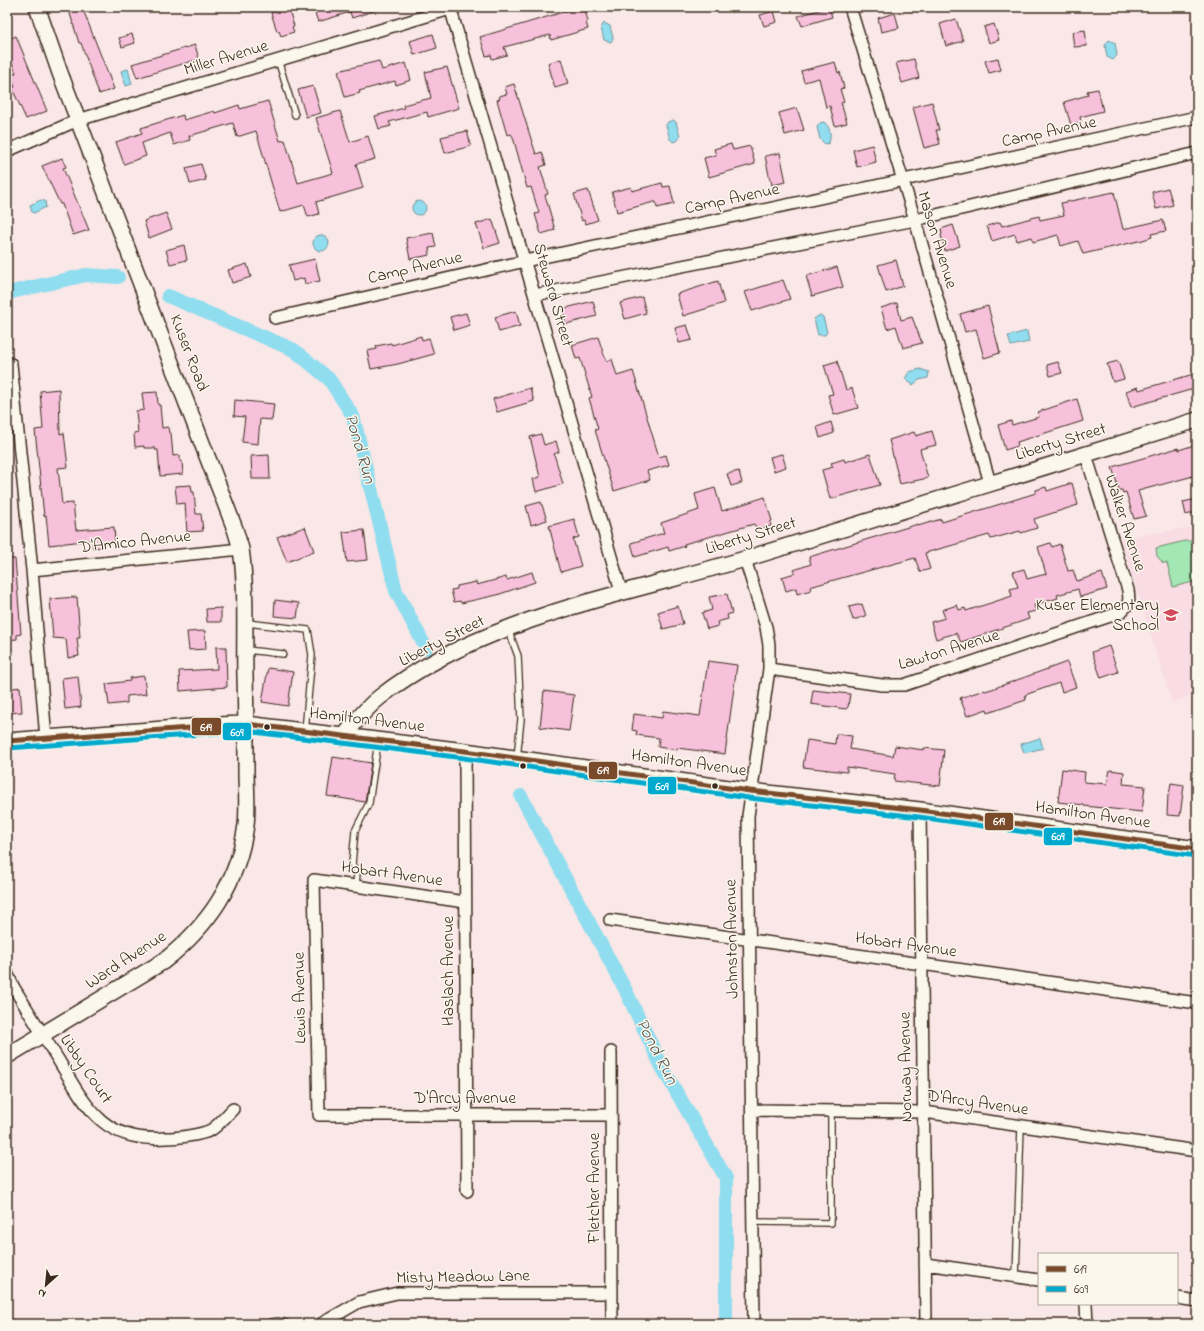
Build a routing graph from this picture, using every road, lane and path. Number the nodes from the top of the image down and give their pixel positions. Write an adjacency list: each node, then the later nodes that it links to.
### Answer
1 (36, 7): 7 (street, Kuser Road)
2 (850, 7): 10 (street, Mason Avenue)
3 (452, 8): 4 (street, Miller Avenue); 12 (street, Steward Street)
4 (278, 60): 5 (lane); 7 (street, Miller Avenue)
5 (295, 115)
6 (1197, 117): 10 (street, Camp Avenue)
7 (78, 120): 8 (street, Miller Avenue); 19 (street, Kuser Road)
8 (7, 151)
9 (1197, 153): 11 (street)
10 (901, 180): 11 (street, Mason Avenue); 12 (street, Camp Avenue)
11 (914, 220): 13 (street); 18 (street, Mason Avenue)
12 (525, 261): 13 (street, Steward Street); 14 (street, Camp Avenue)
13 (535, 295): 22 (street, Steward Street)
14 (275, 318)
15 (11, 364): 21 (street)
16 (1197, 420): 17 (street, Liberty Street)
17 (1086, 455): 18 (street, Liberty Street); 23 (street, Walker Avenue)
18 (990, 483): 20 (street, Liberty Street)
19 (241, 549): 21 (street, D'Amico Avenue); 24 (street, Kuser Road)
20 (745, 559): 22 (street, Liberty Street); 28 (street, Johnston Avenue)
21 (32, 570): 32 (street)
22 (622, 594): 25 (street, Liberty Street)
23 (1130, 602): 28 (street, Lawton Avenue)
24 (243, 622): 26 (street, Kuser Road); 30 (lane)
25 (508, 629): 31 (street, Liberty Street); 36 (lane)
26 (244, 650): 27 (lane); 29 (street, Kuser Road)
27 (283, 654)
28 (769, 669): 37 (street, Johnston Avenue)
29 (246, 724): 30 (street, Hamilton Avenue); 32 (street, Hamilton Avenue); 48 (street, Ward Avenue)
30 (305, 732): 31 (street, Hamilton Avenue)
31 (343, 738): 34 (street, Hamilton Avenue)
32 (46, 739): 33 (street, Hamilton Avenue)
33 (7, 741)
34 (378, 741): 35 (street, Hamilton Avenue); 41 (lane)
35 (465, 751): 36 (street, Hamilton Avenue); 42 (street, Haslach Avenue)
36 (517, 758): 37 (street, Hamilton Avenue)
37 (750, 791): 38 (street, Hamilton Avenue); 44 (street, Johnston Avenue)
38 (920, 810): 39 (street, Hamilton Avenue); 45 (street, Norway Avenue)
39 (1197, 849)
40 (314, 880): 41 (street, Hobart Avenue); 55 (street, Lewis Avenue)
41 (356, 886): 42 (street, Hobart Avenue)
42 (465, 902): 56 (street, Haslach Avenue)
43 (610, 920): 44 (street, Hobart Avenue)
44 (749, 940): 45 (street, Hobart Avenue); 52 (street, Johnston Avenue)
45 (922, 964): 47 (street, Hobart Avenue); 54 (street, Norway Avenue)
46 (7, 972): 48 (street, Libby Court)
47 (1197, 1003)
48 (43, 1034): 50 (street, Ward Avenue); 51 (street, Libby Court)
49 (611, 1052): 57 (street, Fletcher Avenue)
50 (7, 1056)
51 (233, 1110)
52 (752, 1110): 53 (street, D'Arcy Avenue); 61 (street, Johnston Avenue)
53 (831, 1111): 54 (street, D'Arcy Avenue); 61 (lane)
54 (924, 1112): 58 (street, D'Arcy Avenue); 62 (street, Norway Avenue)
55 (320, 1115): 56 (street, D'Arcy Avenue)
56 (466, 1115): 57 (street, D'Arcy Avenue); 60 (street, Haslach Avenue)
57 (611, 1115): 65 (street, Fletcher Avenue)
58 (1020, 1127): 59 (street, D'Arcy Avenue); 63 (lane)
59 (1197, 1151)
60 (467, 1191)
61 (753, 1222): 73 (street, Johnston Avenue)
62 (925, 1264): 63 (street); 74 (street, Norway Avenue)
63 (1016, 1277): 64 (street)
64 (1038, 1280)
65 (612, 1293): 71 (street, Misty Meadow Lane); 72 (street, Fletcher Avenue)
66 (1178, 1298): 67 (street)
67 (1197, 1301)
68 (1086, 1305): 75 (street)
69 (267, 1324): 70 (lane)
70 (288, 1324)
71 (321, 1324)
72 (612, 1324)
73 (754, 1324)
74 (926, 1324)
75 (1087, 1324)

